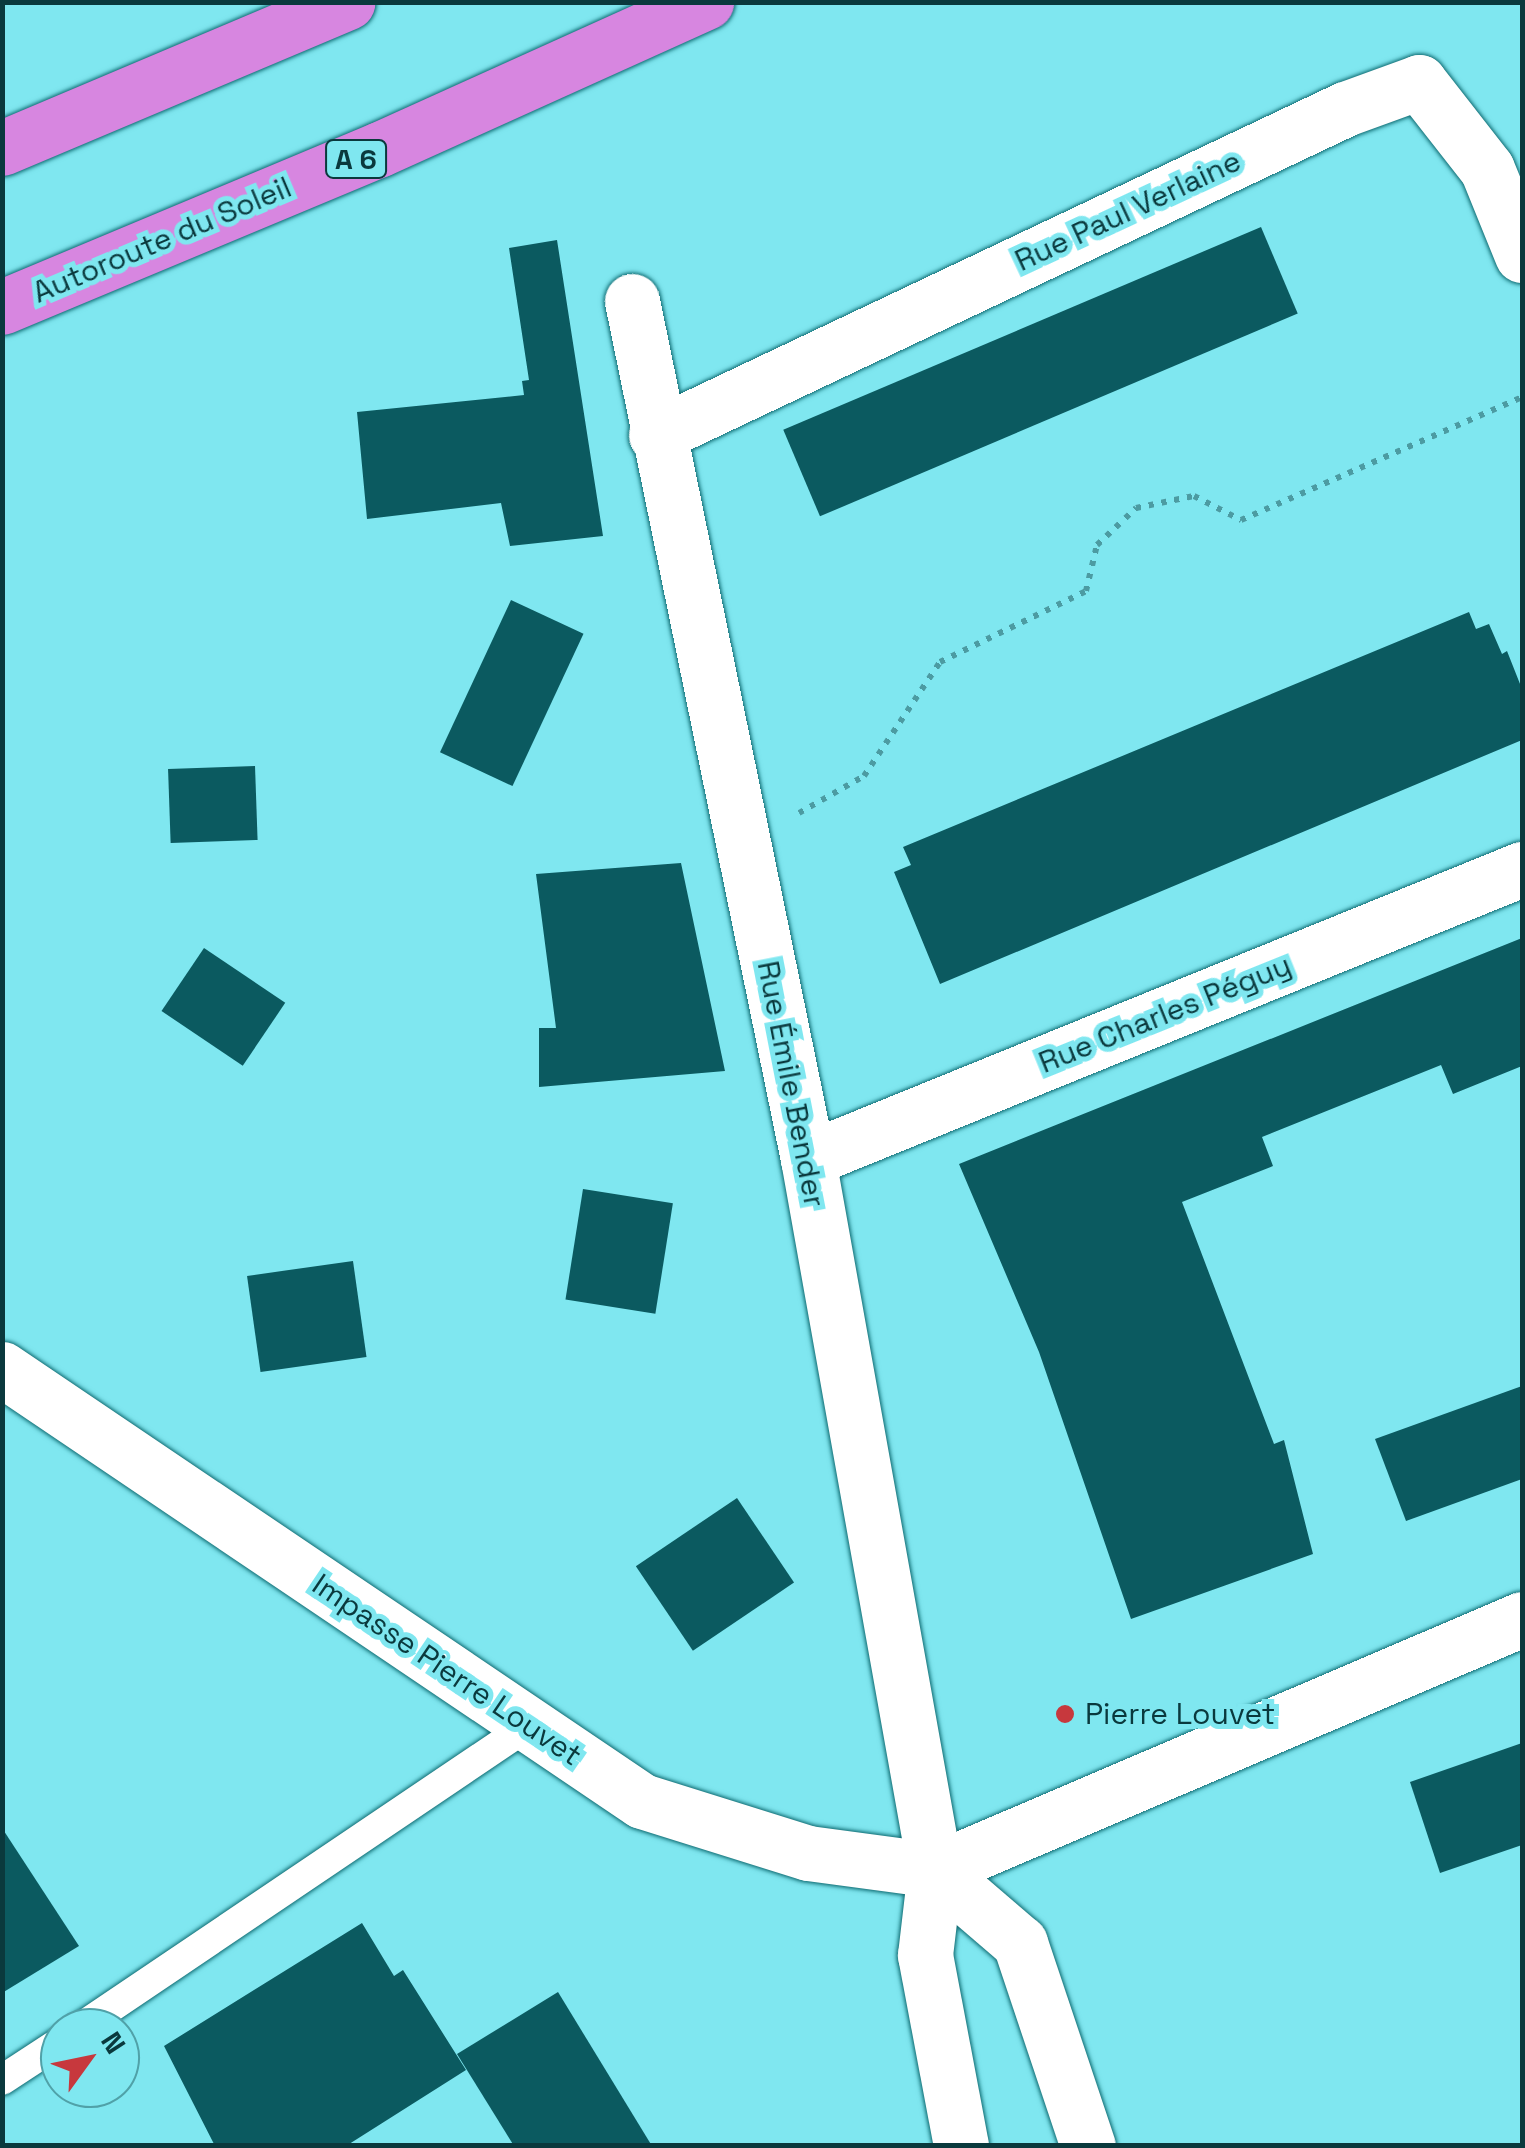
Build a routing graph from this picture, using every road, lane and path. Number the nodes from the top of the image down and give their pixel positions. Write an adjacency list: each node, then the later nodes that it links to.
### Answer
1 (347, 2): 3 (highway)
2 (706, 2): 6 (highway, Autoroute du Soleil / A 6)
3 (2, 148)
4 (1522, 256): 8 (street, Rue Paul Verlaine)
5 (632, 302): 8 (street, Rue Émile Bender)
6 (2, 306)
7 (1522, 397): 9 (path)
8 (656, 435): 9 (street, Rue Émile Bender)
9 (742, 846): 11 (street, Rue Émile Bender)
10 (1522, 869): 11 (street, Rue Charles Péguy)
11 (808, 1160): 15 (street, Rue Émile Bender)
12 (2, 1369): 14 (street, Impasse Pierre Louvet)
13 (1522, 1619): 15 (street)
14 (529, 1725): 15 (street, Impasse Pierre Louvet); 16 (lane)
15 (935, 1870): 19 (street, Rue Émile Bender); 20 (street)
16 (110, 2008)
17 (40, 2055): 18 (lane)
18 (2, 2080)
19 (961, 2146)
20 (1088, 2146)

